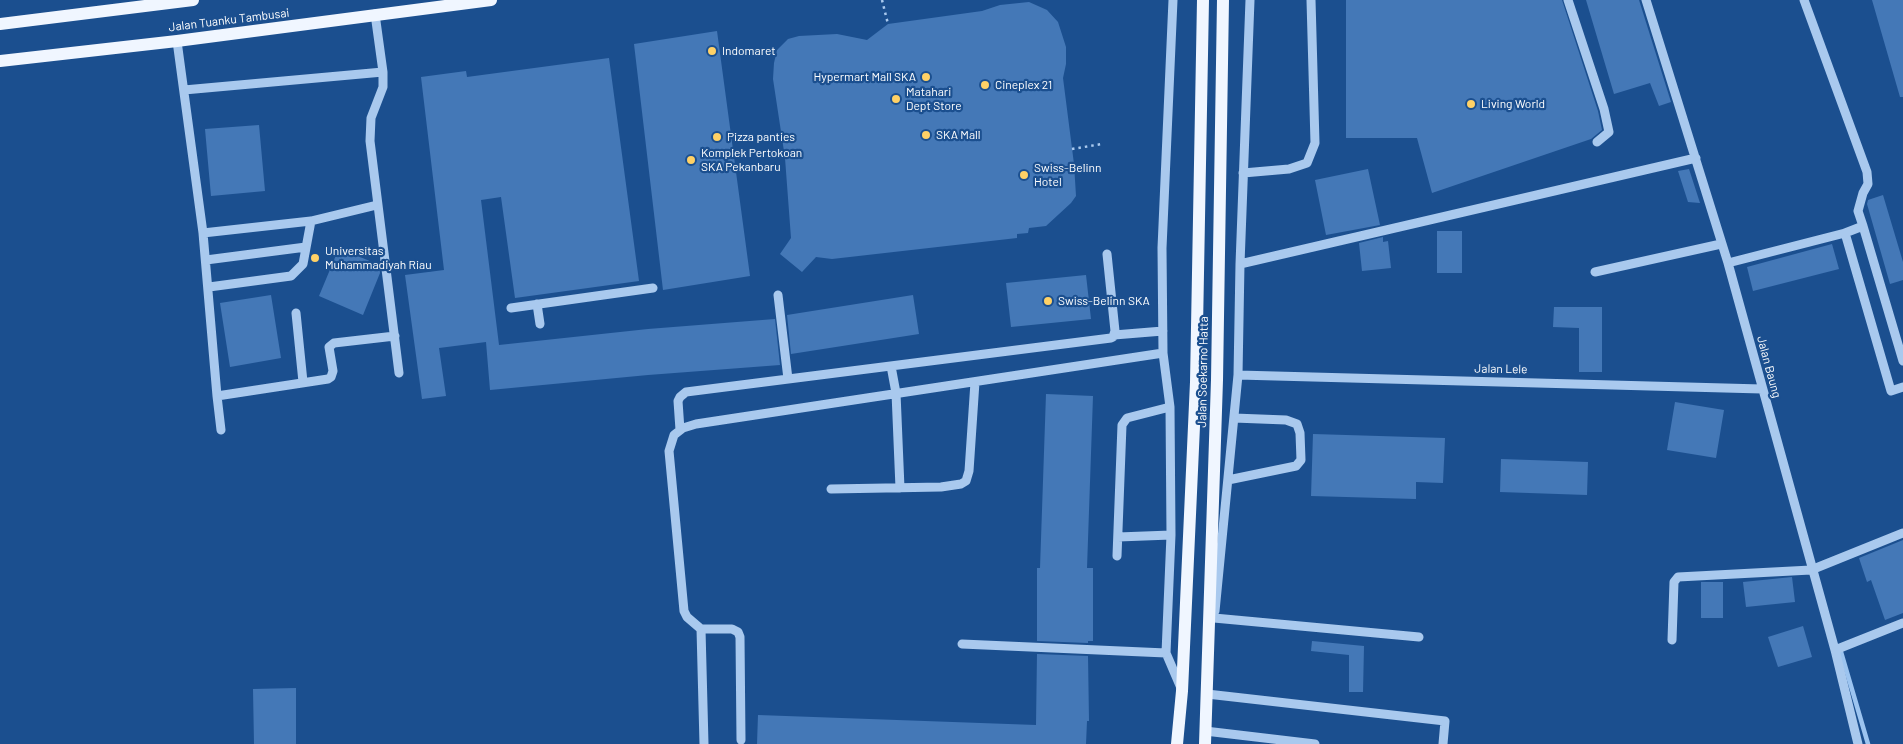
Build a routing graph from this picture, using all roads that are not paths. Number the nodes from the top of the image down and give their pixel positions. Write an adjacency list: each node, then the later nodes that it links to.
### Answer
1 (193, 0): 12 (main road, Jalan Tuanku Tambusai)
2 (491, 0): 11 (main road, Jalan Tuanku Tambusai)
3 (1173, 0): 39 (street, Jalan Soekarno Hatta)
4 (1203, 0): 74 (main road, Jalan Soekarno Hatta)
5 (1224, 0): 76 (main road, Jalan Soekarno Hatta)
6 (1250, 0): 19 (street)
7 (1311, 0): 19 (street)
8 (1568, 0): 17 (street)
9 (1646, 0): 18 (street, Jalan Baung)
10 (1804, 0): 22 (street)
11 (375, 14): 13 (main road, Jalan Tuanku Tambusai); 15 (street)
12 (0, 24)
13 (177, 41): 14 (main road, Jalan Tuanku Tambusai); 16 (street)
14 (0, 61)
15 (383, 72): 16 (street); 20 (street)
16 (184, 90): 23 (street)
17 (1597, 142)
18 (1696, 158): 25 (street, Jalan Baung); 30 (street)
19 (1243, 172): 30 (street)
20 (377, 205): 21 (street); 41 (street)
21 (311, 221): 23 (street); 26 (street)
22 (1863, 226): 24 (street); 43 (street)
23 (203, 233): 28 (street)
24 (1845, 233): 29 (street); 50 (street)
25 (1721, 244): 29 (street, Jalan Baung); 31 (street)
26 (306, 247): 28 (street); 32 (street)
27 (1107, 254): 40 (street)
28 (206, 260): 32 (street)
29 (1728, 263): 51 (street, Jalan Baung)
30 (1240, 264): 46 (street)
31 (1595, 272)
32 (209, 287): 53 (street)
33 (653, 288): 35 (street)
34 (778, 295): 47 (street)
35 (537, 304): 36 (street); 38 (street)
36 (511, 308)
37 (296, 313): 48 (street)
38 (540, 324)
39 (1163, 331): 40 (street); 42 (street, Jalan Soekarno Hatta)
40 (1114, 335): 44 (street)
41 (395, 336): 45 (street); 48 (street)
42 (1163, 353): 49 (street); 54 (street, Jalan Soekarno Hatta)
43 (1903, 361)
44 (891, 366): 47 (street); 52 (street)
45 (398, 373)
46 (1238, 375): 51 (street, Jalan Lele); 55 (street)
47 (788, 379): 57 (street)
48 (303, 382): 53 (street)
49 (975, 382): 52 (street); 59 (street)
50 (1903, 387)
51 (1762, 388): 65 (street, Jalan Baung)
52 (896, 393): 57 (street); 59 (street)
53 (217, 396): 56 (street)
54 (1170, 407): 62 (street, Jalan Soekarno Hatta); 63 (street)
55 (1234, 418): 58 (street); 58 (street)
56 (221, 430)
57 (680, 430): 68 (street)
58 (1228, 480): 66 (street)
59 (900, 488): 60 (street)
60 (831, 489)
61 (1903, 534): 65 (street)
62 (1171, 535): 63 (street); 73 (street, Jalan Soekarno Hatta)
63 (1118, 538): 64 (street)
64 (1117, 556)
65 (1812, 570): 70 (street); 72 (street, Jalan Baung)
66 (1214, 618): 69 (street); 75 (street)
67 (1903, 623): 72 (street)
68 (701, 629): 77 (street); 79 (street)
69 (1419, 637)
70 (1672, 640)
71 (962, 644): 73 (street)
72 (1835, 650): 83 (street, Jalan Baung)
73 (1166, 653): 74 (street, Jalan Soekarno Hatta)
74 (1182, 691): 80 (main road, Jalan Soekarno Hatta)
75 (1207, 694): 76 (street); 82 (street)
76 (1205, 714): 78 (main road, Jalan Soekarno Hatta)
77 (741, 740)
78 (1208, 741): 81 (street)
79 (704, 744)
80 (1177, 744)
81 (1315, 744)
82 (1443, 744)
83 (1858, 744)

